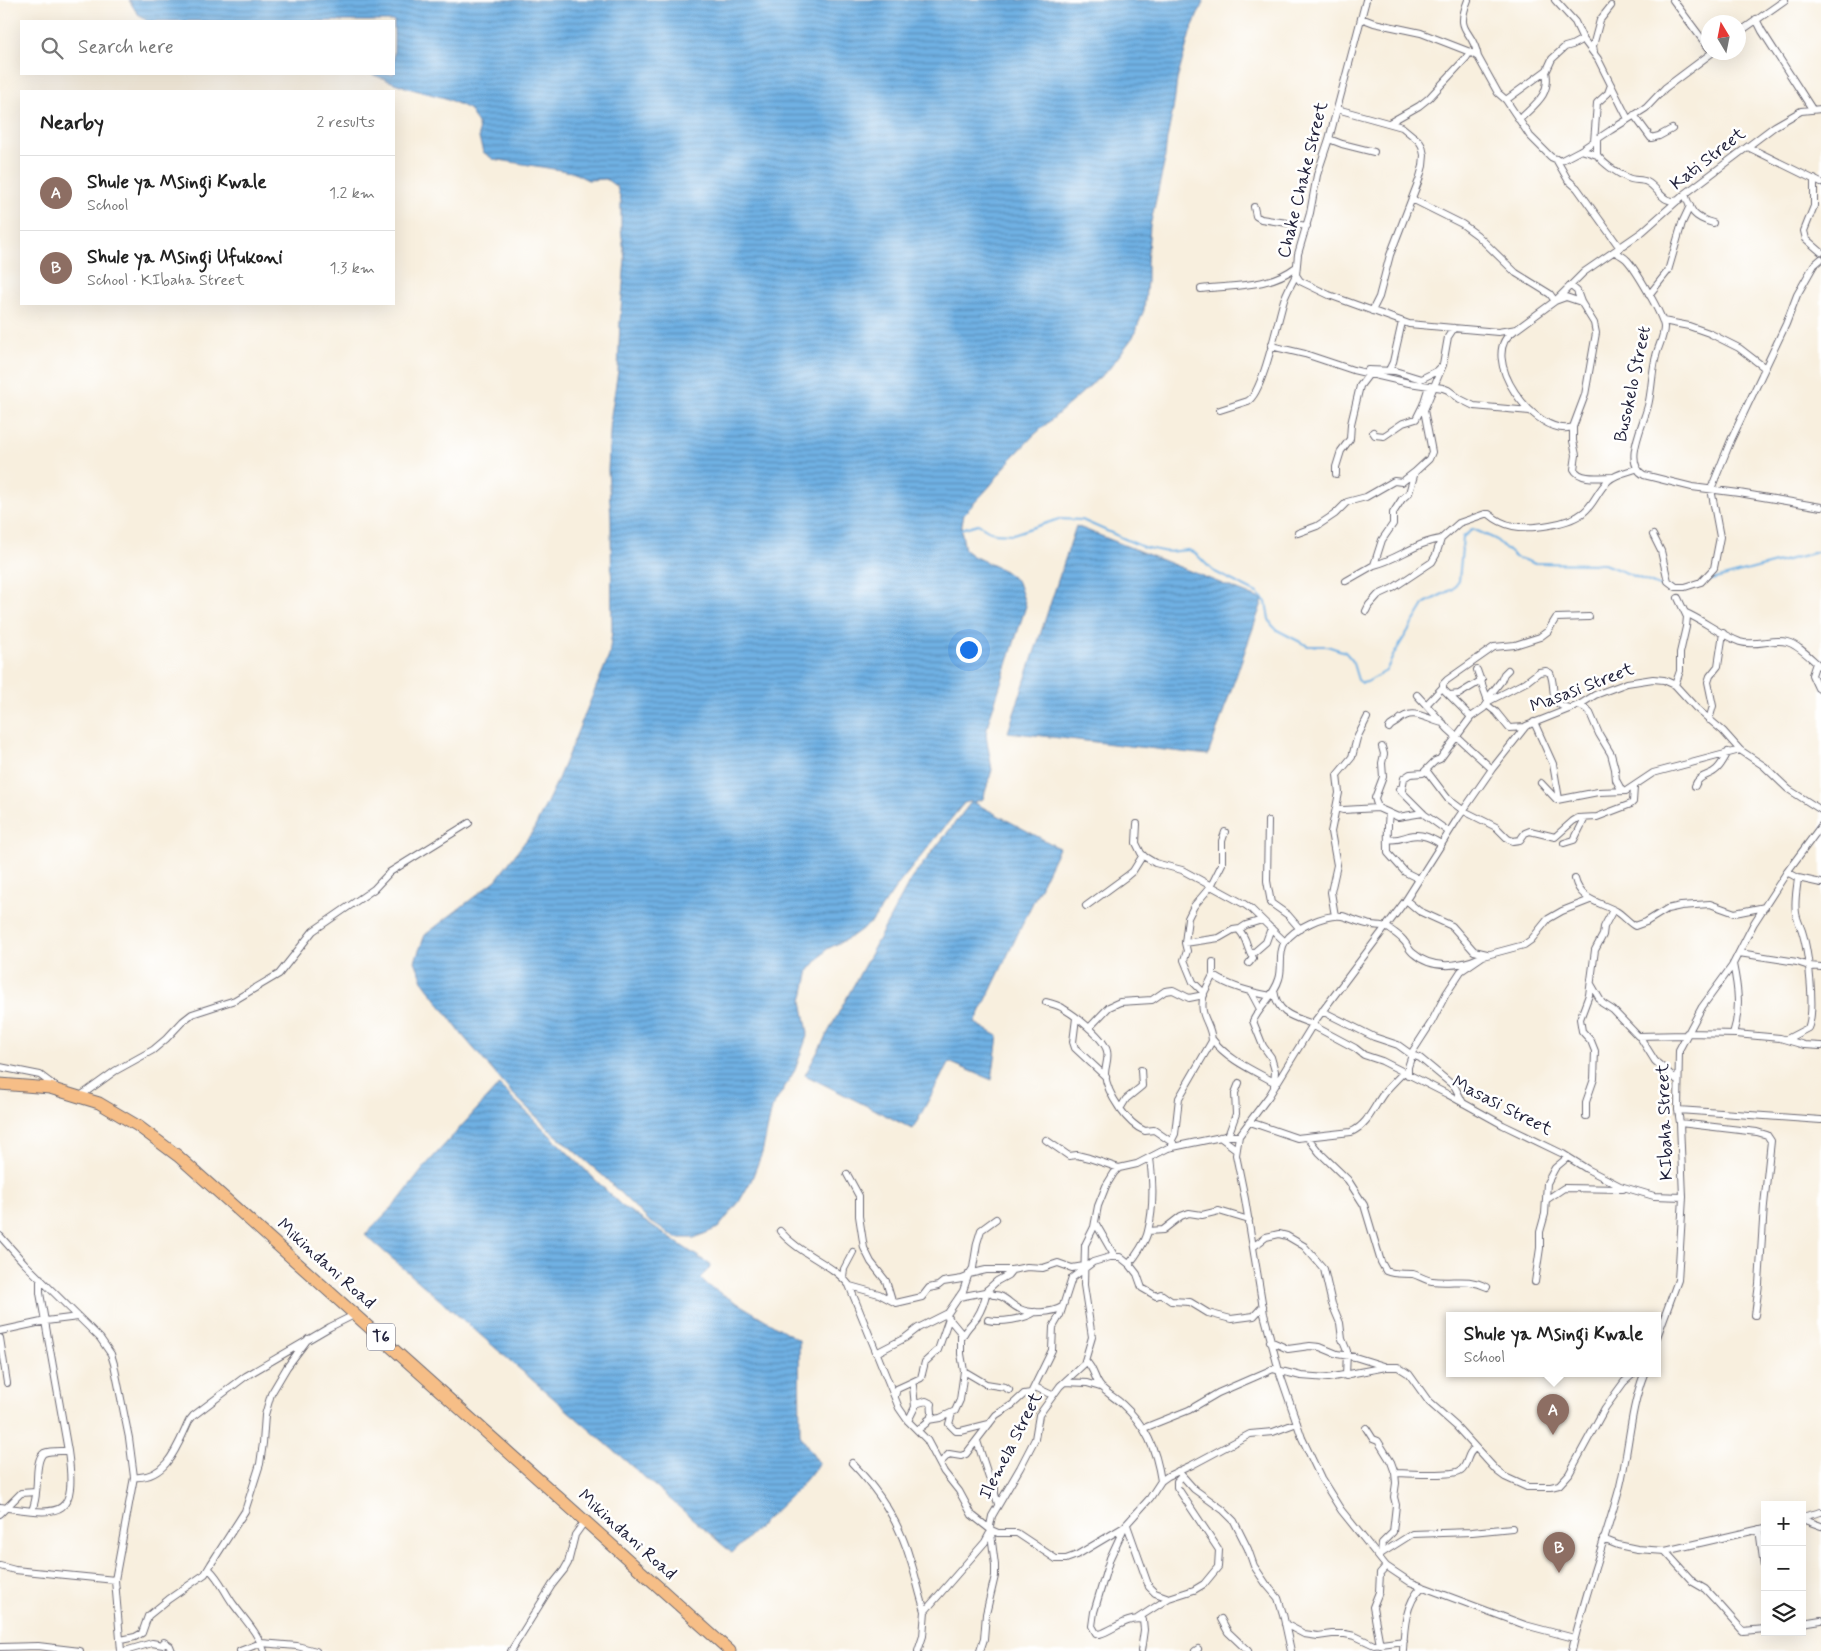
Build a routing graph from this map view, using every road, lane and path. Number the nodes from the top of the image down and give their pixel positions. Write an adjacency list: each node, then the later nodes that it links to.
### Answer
1 (1366, 0): 7 (street, Chake Chake Street)
2 (1468, 0): 14 (street, Busokelo Street)
3 (1555, 0): 11 (street)
4 (1673, 0): 10 (street)
5 (1785, 0): 8 (street)
6 (1611, 6): 13 (street)
7 (1361, 18): 12 (street); 21 (street, Chake Chake Street)
8 (1756, 19): 9 (street); 20 (street)
9 (1746, 27)
10 (1701, 38)
11 (1583, 39): 13 (street); 16 (street)
12 (1470, 52): 14 (street); 24 (street)
13 (1594, 53): 17 (street)
14 (1478, 57): 18 (street, Busokelo Street)
15 (1702, 60): 22 (street)
16 (1546, 71): 18 (street); 23 (street)
17 (1611, 85): 22 (street); 27 (street)
18 (1506, 100): 23 (street, Busokelo Street)
19 (1821, 108): 20 (street, Kati Street)
20 (1812, 109): 28 (street, Kati Street)
21 (1337, 110): 24 (street); 26 (street, Chake Chake Street)
22 (1631, 117): 25 (street); 27 (street)
23 (1519, 120): 32 (street, Busokelo Street)
24 (1390, 123): 36 (street)
25 (1672, 129)
26 (1329, 139): 30 (street); 41 (street, Chake Chake Street)
27 (1595, 140): 29 (street); 31 (street)
28 (1748, 147): 33 (street); 35 (street, Kati Street)
29 (1582, 150): 31 (street); 32 (street)
30 (1374, 152)
31 (1597, 155): 37 (street)
32 (1556, 159): 42 (street, Busokelo Street)
33 (1814, 179): 34 (street); 43 (street)
34 (1821, 183)
35 (1686, 194): 37 (street, Kati Street); 38 (street)
36 (1412, 199): 50 (street); 52 (street)
37 (1680, 199): 42 (street, Kati Street)
38 (1690, 206): 40 (street); 49 (street)
39 (1254, 207): 41 (street)
40 (1713, 223)
41 (1307, 226): 45 (street, Chake Chake Street)
42 (1618, 250): 47 (street); 49 (street, Busokelo Street)
43 (1821, 252)
44 (1821, 259): 61 (street)
45 (1296, 267): 46 (street, Chake Chake Street); 48 (street)
46 (1296, 275): 52 (street, Chake Chake Street); 59 (street)
47 (1571, 286): 50 (street); 51 (street)
48 (1201, 289)
49 (1649, 295): 53 (street, Busokelo Street)
50 (1555, 300): 51 (street); 57 (street)
51 (1582, 302): 69 (street)
52 (1372, 311): 54 (street, Chake Chake Street)
53 (1663, 321): 61 (street); 71 (street, Busokelo Street)
54 (1402, 322): 55 (street, Chake Chake Street); 62 (street)
55 (1436, 327): 56 (street, Chake Chake Street); 58 (street)
56 (1454, 328): 57 (street, Chake Chake Street); 58 (street)
57 (1517, 329): 68 (street)
58 (1447, 343): 60 (street)
59 (1271, 346): 63 (street); 67 (street)
60 (1443, 365): 62 (street); 65 (street)
61 (1765, 368): 75 (street)
62 (1389, 370): 63 (street)
63 (1358, 371): 64 (street)
64 (1370, 373): 65 (street); 73 (street)
65 (1432, 386): 66 (street); 68 (street)
66 (1424, 408): 70 (street); 72 (street)
67 (1220, 410)
68 (1530, 411): 69 (street)
69 (1573, 427): 74 (street)
70 (1373, 432)
71 (1636, 469): 74 (street); 75 (street, Busokelo Street)
72 (1415, 472): 77 (street); 80 (street)
73 (1336, 474)
74 (1614, 477): 79 (street)
75 (1711, 489): 76 (street, Busokelo Street); 78 (street)
76 (1821, 508)
77 (1298, 532)
78 (1653, 535)
79 (1441, 539): 80 (street); 83 (street)
80 (1374, 565): 81 (street)
81 (1346, 581)
82 (1678, 598): 84 (street)
83 (1366, 611)
84 (1686, 613): 86 (street); 91 (street)
85 (1589, 617): 92 (street)
86 (1723, 633): 87 (street); 103 (street)
87 (1819, 665): 93 (street)
88 (1477, 670): 90 (street)
89 (1508, 670): 96 (street)
90 (1482, 680): 95 (street); 96 (street)
91 (1675, 686): 98 (street, Masasi Street); 103 (street, Masasi Street)
92 (1443, 687): 95 (street); 97 (street)
93 (1821, 690)
94 (1417, 695): 97 (street)
95 (1450, 695): 101 (street)
96 (1488, 702): 99 (street); 101 (street); 106 (street)
97 (1428, 705): 100 (street); 105 (street)
98 (1579, 706): 99 (street, Masasi Street); 117 (street)
99 (1570, 708): 104 (street, Masasi Street)
100 (1420, 714): 105 (street); 107 (street)
101 (1471, 717): 108 (street)
102 (1367, 718): 119 (street)
103 (1709, 720): 110 (street, Masasi Street)
104 (1534, 722): 106 (street, Masasi Street); 118 (street)
105 (1443, 724): 108 (street)
106 (1525, 727): 112 (street, Masasi Street)
107 (1388, 728)
108 (1456, 737): 112 (street); 113 (street)
109 (1382, 748): 120 (street)
110 (1740, 750): 111 (street); 121 (street, Masasi Street)
111 (1728, 752): 115 (street); 116 (street)
112 (1492, 769): 122 (street, Masasi Street)
113 (1426, 770): 122 (street); 123 (street)
114 (1541, 783): 118 (street)
115 (1695, 786)
116 (1634, 787): 117 (street); 125 (street)
117 (1622, 791): 118 (street)
118 (1559, 800)
119 (1336, 808): 120 (street); 147 (street)
120 (1378, 808): 124 (street)
121 (1821, 810)
122 (1464, 811): 125 (street); 131 (street, Masasi Street)
123 (1423, 813): 124 (street); 131 (street)
124 (1389, 814): 132 (street)
125 (1585, 818): 133 (street)
126 (1268, 821): 151 (street)
127 (469, 823): 191 (street)
128 (1137, 824): 135 (street)
129 (1821, 826): 136 (street, KIbaha Street)
130 (1225, 832): 141 (street)
131 (1449, 832): 134 (street, Masasi Street)
132 (1388, 840): 134 (street); 138 (street)
133 (1564, 843)
134 (1441, 844): 138 (street, Masasi Street)
135 (1143, 856): 141 (street); 144 (street)
136 (1787, 872): 137 (street); 145 (street, KIbaha Street)
137 (1798, 878): 140 (street); 162 (street)
138 (1419, 879): 142 (street, Masasi Street)
139 (1575, 879): 143 (street)
140 (1821, 884)
141 (1210, 886): 148 (street); 154 (street)
142 (1406, 900): 149 (street, Masasi Street); 157 (street)
143 (1590, 900): 146 (street); 157 (street)
144 (1086, 906)
145 (1766, 907): 146 (street); 155 (street, KIbaha Street)
146 (1614, 910): 165 (street)
147 (1335, 916): 149 (street); 151 (street)
148 (1262, 920): 150 (street); 152 (street)
149 (1385, 927): 158 (street); 171 (street, Masasi Street)
150 (1271, 928): 153 (street); 156 (street)
151 (1300, 929): 153 (street)
152 (1239, 930): 154 (street); 156 (street)
153 (1285, 942): 167 (street)
154 (1185, 943): 168 (street)
155 (1739, 953): 161 (street, KIbaha Street); 162 (street)
156 (1251, 955): 160 (street)
157 (1488, 955): 158 (street)
158 (1481, 958): 181 (street)
159 (1213, 962): 164 (street)
160 (1249, 963)
161 (1733, 964): 175 (street, KIbaha Street); 176 (street)
162 (1809, 966): 163 (street); 179 (street)
163 (1821, 967)
164 (1213, 975): 166 (street); 168 (street)
165 (1591, 983): 177 (street); 195 (street)
166 (1251, 992): 167 (street); 170 (street)
167 (1272, 993): 170 (street); 173 (street, Masasi Street)
168 (1204, 994): 174 (street); 178 (street)
169 (1046, 1002): 172 (street)
170 (1260, 1009): 189 (street)
171 (1322, 1011): 173 (street, Masasi Street); 181 (street)
172 (1076, 1018): 174 (street); 185 (street)
173 (1313, 1024): 184 (street, Masasi Street); 189 (street, Masasi Street)
174 (1088, 1028): 185 (street)
175 (1687, 1034): 176 (street); 177 (street); 186 (street, KIbaha Street)
176 (1733, 1034): 179 (street)
177 (1640, 1037): 186 (street)
178 (1212, 1039): 189 (street); 204 (street)
179 (1787, 1039): 180 (street)
180 (1821, 1046)
181 (1411, 1054): 184 (street); 192 (street)
182 (0, 1066): 190 (street)
183 (1141, 1070): 193 (street)
184 (1406, 1072): 192 (street, Masasi Street); 202 (street)
185 (1106, 1077): 193 (street)
186 (1677, 1080): 194 (street, KIbaha Street)
187 (1239, 1083): 199 (street)
188 (0, 1084): 190 (highway, Mikindani Road / T6)
189 (1274, 1084): 197 (street, Masasi Street)
190 (61, 1091): 191 (highway, Mikindani Road / T6)
191 (79, 1097): 237 (highway, Mikindani Road / T6)
192 (1463, 1103): 206 (street, Masasi Street)
193 (1120, 1108): 204 (street)
194 (1678, 1110): 196 (street); 198 (street, KIbaha Street)
195 (1586, 1116)
196 (1821, 1120)
197 (1250, 1122): 200 (street, Masasi Street); 202 (street)
198 (1680, 1123): 211 (street, KIbaha Street); 238 (street)
199 (1228, 1136): 200 (street); 201 (street)
200 (1239, 1136): 205 (street)
201 (1220, 1137): 204 (street); 205 (street)
202 (1308, 1138): 230 (street)
203 (1046, 1140): 208 (street)
204 (1174, 1144): 207 (street)
205 (1236, 1149): 214 (street)
206 (1568, 1157): 210 (street, Masasi Street); 212 (street)
207 (1150, 1158): 208 (street); 216 (street)
208 (1119, 1168): 215 (street)
209 (847, 1174): 233 (street)
210 (1626, 1189): 211 (street, Masasi Street); 212 (street)
211 (1683, 1197): 243 (street, KIbaha Street)
212 (1546, 1200): 228 (street)
213 (996, 1219): 225 (street)
214 (1248, 1220): 216 (street); 219 (street)
215 (1096, 1224): 221 (street); 223 (street)
216 (1148, 1231): 222 (street)
217 (780, 1232): 226 (street)
218 (0, 1236): 227 (street)
219 (1253, 1247): 234 (street); 250 (street)
220 (853, 1252): 226 (street)
221 (1115, 1257): 222 (street); 223 (street)
222 (1129, 1264): 234 (street)
223 (1084, 1268): 224 (street); 235 (street); 251 (street)
224 (1012, 1270): 225 (street); 231 (street)
225 (968, 1276): 232 (street); 233 (street)
226 (843, 1277): 229 (street)
227 (40, 1278): 239 (street); 242 (street)
228 (1536, 1282)
229 (850, 1286): 233 (street); 249 (street)
230 (1487, 1287)
231 (987, 1290): 232 (street); 236 (street); 247 (street)
232 (959, 1297): 240 (street)
233 (892, 1301)
234 (1263, 1306): 248 (street)
235 (1062, 1307): 236 (street); 261 (street)
236 (1035, 1312): 241 (street)
237 (356, 1314): 246 (street); 292 (highway, Mikindani Road / T6)
238 (1755, 1315)
239 (78, 1317): 242 (street); 282 (street)
240 (947, 1317): 247 (street); 249 (street); 265 (street)
241 (988, 1320)
242 (46, 1321): 244 (street); 277 (street)
243 (1661, 1326)
244 (0, 1331)
245 (0, 1338): 258 (street)
246 (308, 1339): 282 (street); 303 (street)
247 (962, 1339): 253 (street)
248 (1270, 1341): 250 (street); 254 (street)
249 (876, 1353): 265 (street)
250 (1347, 1355): 252 (street); 255 (street)
251 (1086, 1361): 259 (street, Ilemela Street); 262 (street)
252 (1386, 1367): 255 (street); 276 (street)
253 (964, 1370): 263 (street); 267 (street)
254 (1279, 1371): 255 (street); 270 (street); 272 (street)
255 (1346, 1376)
256 (1630, 1377): 276 (street)
257 (1643, 1377): 298 (street)
258 (6, 1382)
259 (1065, 1382): 262 (street); 264 (street, Ilemela Street)
260 (913, 1386): 266 (street)
261 (1035, 1387): 264 (street); 271 (street)
262 (1102, 1387): 272 (street)
263 (1009, 1390)
264 (1052, 1395): 285 (street, Ilemela Street)
265 (894, 1397): 269 (street)
266 (915, 1404): 268 (street); 269 (street)
267 (952, 1413): 268 (street); 271 (street)
268 (928, 1420): 274 (street)
269 (908, 1421): 274 (street)
270 (1297, 1423): 281 (street); 300 (street)
271 (989, 1424): 275 (street)
272 (1144, 1428): 283 (street)
273 (1366, 1428): 280 (street)
274 (917, 1430): 279 (street)
275 (977, 1441): 279 (street); 285 (street)
276 (1476, 1448): 280 (street)
277 (68, 1452): 284 (street); 287 (street)
278 (852, 1463): 307 (street)
279 (940, 1463): 297 (street)
280 (1395, 1473): 300 (street)
281 (1180, 1474): 283 (street); 306 (street); 312 (street)
282 (134, 1477): 304 (street)
283 (1161, 1480): 293 (street)
284 (36, 1492): 286 (street); 287 (street)
285 (998, 1504): 297 (street, Ilemela Street)
286 (3, 1507): 287 (street); 289 (street)
287 (32, 1511)
288 (1821, 1512): 290 (street)
289 (0, 1514)
290 (1806, 1517)
291 (1806, 1520): 294 (street)
292 (585, 1521): 327 (street); 328 (highway, Mikindani Road / T6)
293 (1126, 1526): 297 (street); 306 (street); 308 (street)
294 (1821, 1526)
295 (1512, 1528): 300 (street)
296 (1761, 1528): 299 (street)
297 (991, 1531): 307 (street, Ilemela Street); 330 (street)
298 (1604, 1539): 299 (street); 314 (street)
299 (1665, 1551): 313 (street)
300 (1380, 1555): 302 (street)
301 (0, 1566): 304 (street)
302 (1386, 1566): 305 (street); 318 (street)
303 (209, 1569): 315 (street); 317 (street)
304 (115, 1580): 315 (street)
305 (1422, 1587): 314 (street); 316 (street)
306 (1169, 1598): 308 (street)
307 (925, 1611): 329 (street)
308 (1138, 1618): 331 (street)
309 (1221, 1619): 332 (street)
310 (1821, 1620): 311 (street)
311 (1806, 1622)
312 (1285, 1624): 318 (street); 333 (street)
313 (1761, 1629)
314 (1574, 1638): 335 (street)
315 (121, 1640): 321 (street)
316 (1404, 1641): 318 (street); 334 (street)
317 (261, 1643): 324 (street); 325 (street); 326 (street)
318 (1380, 1645)
319 (0, 1647): 320 (street)
320 (80, 1651)
321 (121, 1651)
322 (125, 1651): 323 (street)
323 (172, 1651)
324 (240, 1651)
325 (264, 1651)
326 (316, 1651)
327 (512, 1651)
328 (730, 1651)
329 (918, 1651)
330 (980, 1651)
331 (1141, 1651)
332 (1248, 1651)
333 (1291, 1651)
334 (1403, 1651)
335 (1572, 1651)

